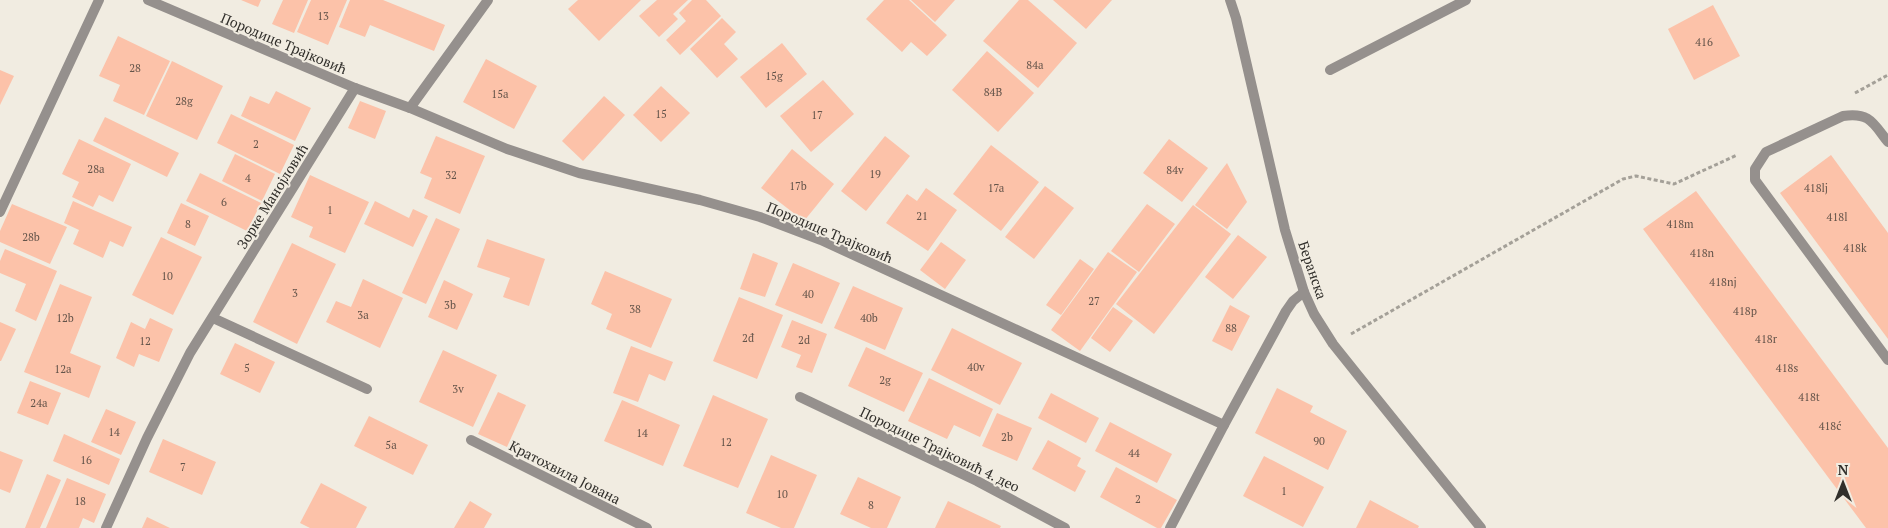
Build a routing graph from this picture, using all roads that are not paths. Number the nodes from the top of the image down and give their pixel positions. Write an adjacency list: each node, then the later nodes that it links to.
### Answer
1 (99, 0): 10 (street)
2 (148, 0): 7 (street, Породице Трајковић)
3 (488, 0): 8 (street)
4 (1230, 0): 11 (street, Беранска)
5 (1466, 0): 6 (street)
6 (1330, 70)
7 (355, 88): 8 (street, Породице Трајковић); 12 (street, Зорке Манојловић)
8 (410, 108): 16 (street, Породице Трајковић)
9 (1888, 142): 13 (street)
10 (0, 212)
11 (1304, 292): 16 (street); 18 (street, Беранска)
12 (213, 318): 14 (street); 19 (street, Зорке Манојловић)
13 (1888, 360)
14 (367, 389)
15 (800, 397): 21 (street, Породице Трајковић 4. део)
16 (1224, 425): 22 (street)
17 (471, 440): 20 (street, Кратохвила Јована)
18 (1471, 523): 23 (street, Беранска)
19 (106, 528)
20 (647, 528)
21 (1066, 528)
22 (1170, 528)
23 (1481, 528)

